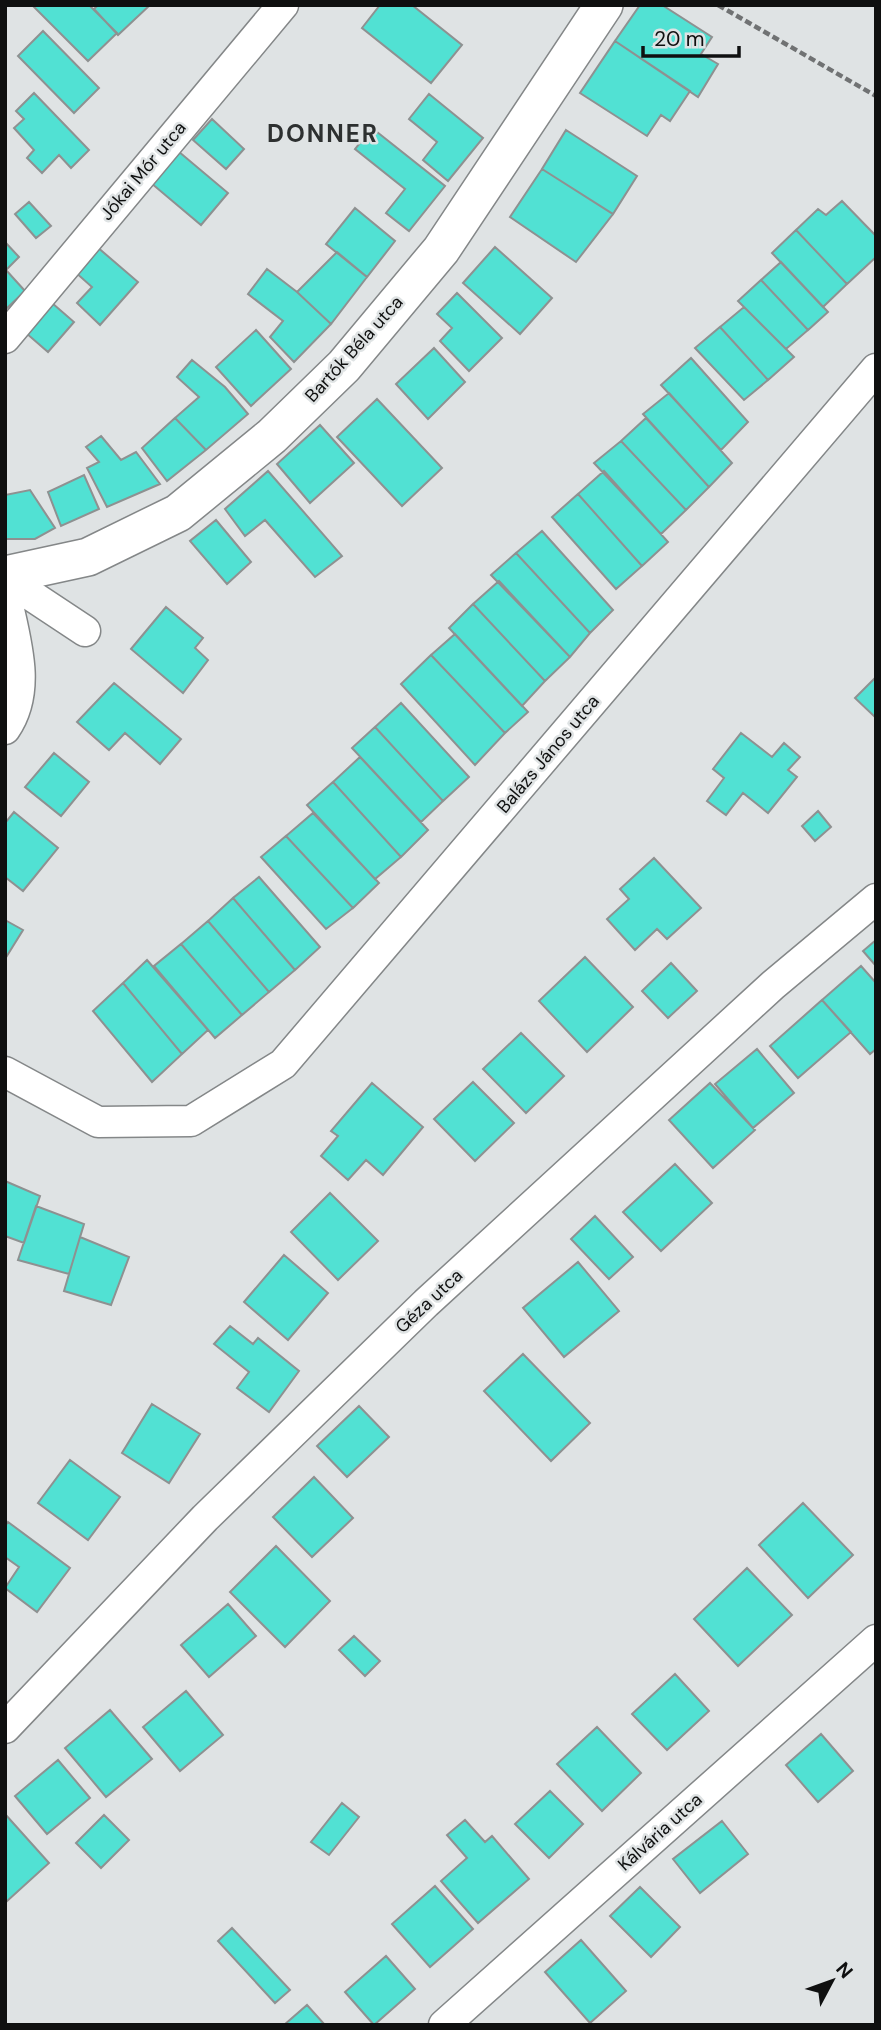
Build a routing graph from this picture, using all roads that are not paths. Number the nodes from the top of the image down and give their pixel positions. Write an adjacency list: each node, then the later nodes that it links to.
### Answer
1 (283, 5): 3 (street, Jókai Mór utca)
2 (604, 5): 5 (street, Bartók Béla utca)
3 (5, 338)
4 (876, 369): 10 (street, Balázs János utca)
5 (5, 576): 7 (street)
6 (5, 592): 8 (street)
7 (85, 631)
8 (5, 729)
9 (876, 899): 12 (street, Géza utca)
10 (5, 1072)
11 (876, 1640): 13 (street, Kálvária utca)
12 (5, 1728)
13 (444, 2025)

